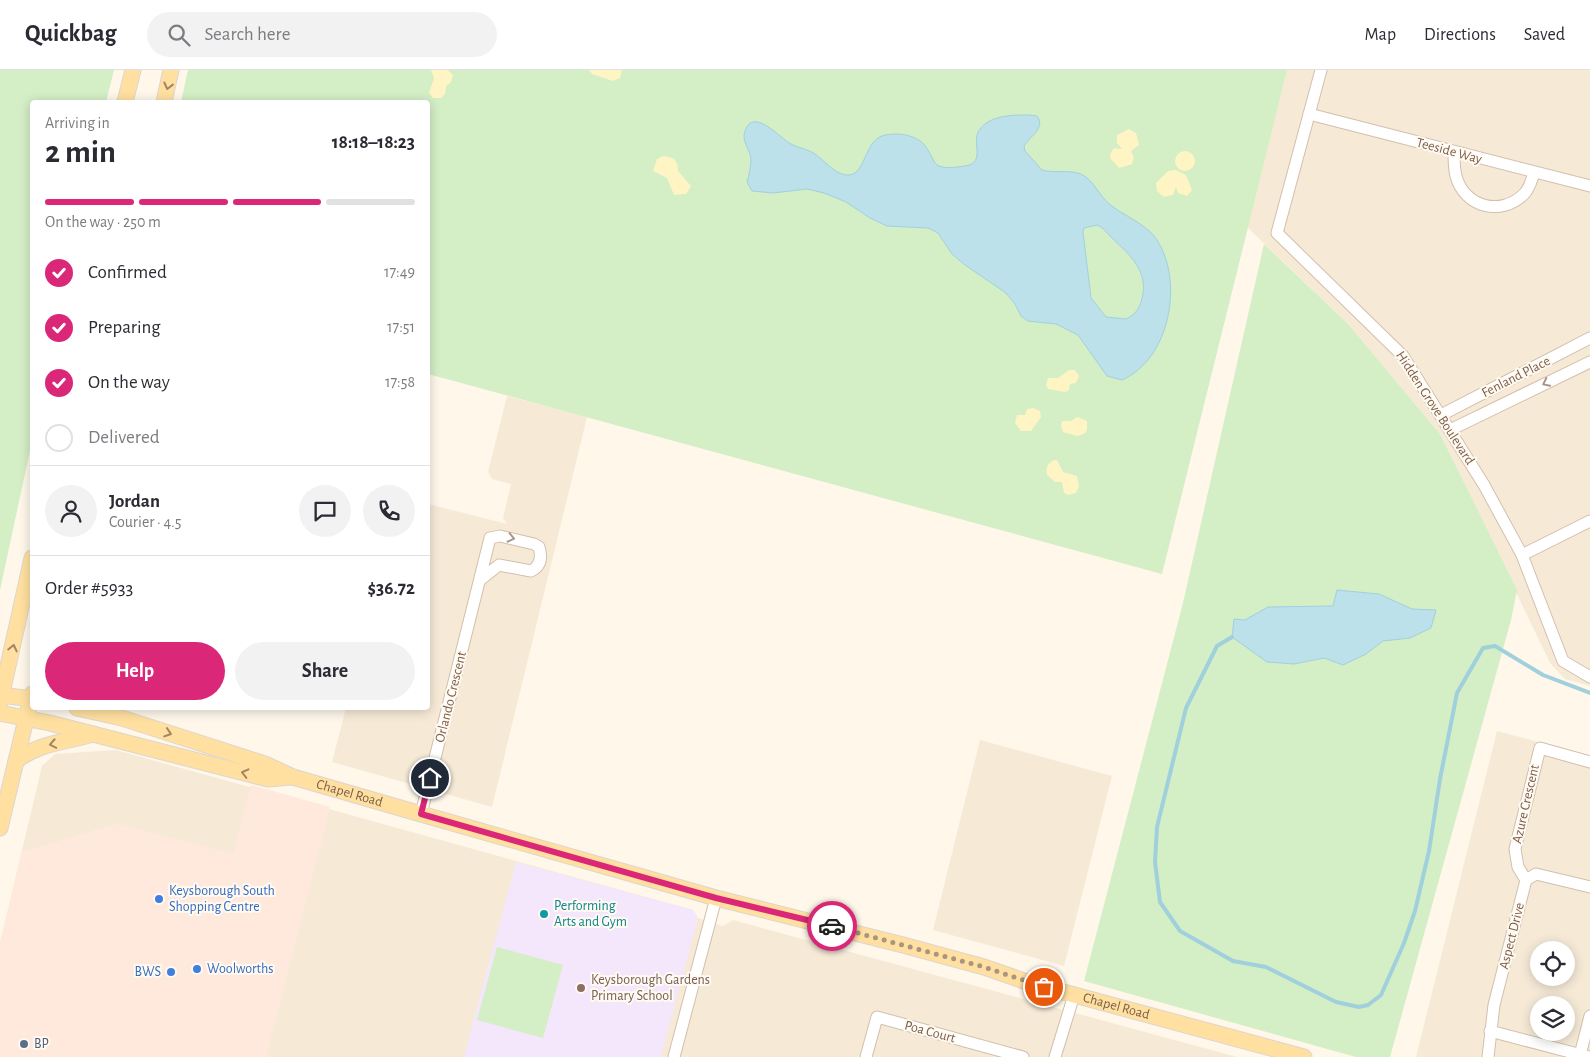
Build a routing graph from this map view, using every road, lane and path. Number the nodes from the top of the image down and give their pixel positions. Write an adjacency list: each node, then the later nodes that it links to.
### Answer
1 (133, 70): 4 (main road)
2 (172, 70): 5 (main road, one-way to 5)
3 (1320, 70): 6 (street, Hidden Grove Boulevard)
4 (126, 100)
5 (164, 100)
6 (1309, 114): 7 (street, Teeside Way); 12 (street, Hidden Grove Boulevard)
7 (1454, 152): 8 (street, Teeside Way); 8 (street)
8 (1534, 173): 9 (street, Teeside Way)
9 (1590, 186)
10 (1590, 338): 12 (street, Fenland Place)
11 (1590, 362): 13 (street, Fenland Place, one-way to 13)
12 (1441, 415): 13 (street, Hidden Grove Boulevard)
13 (1450, 430): 15 (street, Hidden Grove Boulevard)
14 (1590, 521): 15 (street)
15 (1522, 555): 18 (street, Hidden Grove Boulevard)
16 (30, 567): 19 (main road, one-way to 16)
17 (480, 580): 17 (street, Orlando Crescent, one-way to 17); 29 (street, Orlando Crescent)
18 (1590, 677)
19 (0, 697): 20 (main road)
20 (30, 697)
21 (30, 705): 24 (main road)
22 (86, 710): 28 (main road, Chapel Road, one-way to 28)
23 (0, 713): 24 (main road, Chapel Road)
24 (27, 718): 25 (main road, Chapel Road); 26 (main road)
25 (93, 734): 26 (main road, one-way to 26); 28 (main road, Chapel Road, one-way to 25)
26 (16, 761): 30 (main road)
27 (1590, 762): 31 (street, Azure Crescent)
28 (293, 777): 29 (main road, Chapel Road)
29 (421, 814): 33 (main road, Chapel Road)
30 (0, 828)
31 (1526, 880): 32 (street); 36 (street, Aspect Drive)
32 (1590, 887)
33 (716, 898): 34 (main road, Chapel Road); 38 (street)
34 (1074, 995): 41 (street); 42 (main road, Chapel Road)
35 (1590, 1016): 37 (street)
36 (1490, 1031): 37 (street); 43 (street, Aspect Drive)
37 (1584, 1056)
38 (674, 1057)
39 (866, 1057): 40 (street, Poa Court)
40 (1023, 1057)
41 (1055, 1057)
42 (1304, 1057)
43 (1488, 1057)

